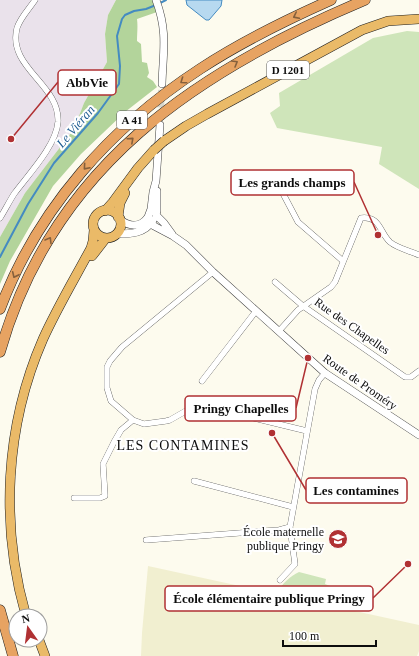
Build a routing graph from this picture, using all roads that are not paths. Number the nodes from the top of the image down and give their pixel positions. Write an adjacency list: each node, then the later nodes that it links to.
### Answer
1 (35, 0): 11 (street)
2 (156, 0): 6 (street)
3 (331, 0): 22 (highway, A 41, one-way to 22)
4 (365, 0): 25 (highway, A 41, one-way to 4)
5 (419, 19): 8 (highway, D 1201, bridge)
6 (162, 84)
7 (160, 125): 13 (street)
8 (132, 175): 10 (highway, D 1201); 12 (highway, D 1201)
9 (279, 186): 18 (street)
10 (105, 211): 12 (highway); 14 (highway, D 1201)
11 (0, 218)
12 (119, 218): 13 (street); 15 (highway, D 1201)
13 (152, 218): 15 (street); 19 (street, Route de Proméry)
14 (94, 230): 16 (highway); 38 (highway, D 1201)
15 (116, 234): 16 (highway)
16 (106, 238): 39 (highway)
17 (419, 255): 18 (street)
18 (343, 261): 21 (street)
19 (213, 272): 23 (street, Route de Proméry); 29 (street)
20 (275, 282): 21 (street, Rue des Chapelles)
21 (303, 306): 24 (street); 26 (street, Rue des Chapelles)
22 (0, 309)
23 (256, 311): 24 (street, Route de Proméry); 28 (street)
24 (279, 331): 27 (street, Route de Proméry)
25 (0, 352)
26 (419, 371)
27 (325, 372): 30 (street); 31 (street, Route de Proméry)
28 (202, 382)
29 (133, 420): 30 (street); 33 (street)
30 (307, 431): 34 (street)
31 (419, 435)
32 (194, 481): 34 (street)
33 (74, 498)
34 (293, 507): 35 (street)
35 (290, 528): 36 (street); 37 (street)
36 (146, 540)
37 (280, 580)
38 (24, 608)
39 (29, 608)
40 (0, 610): 41 (highway)
41 (13, 656)

